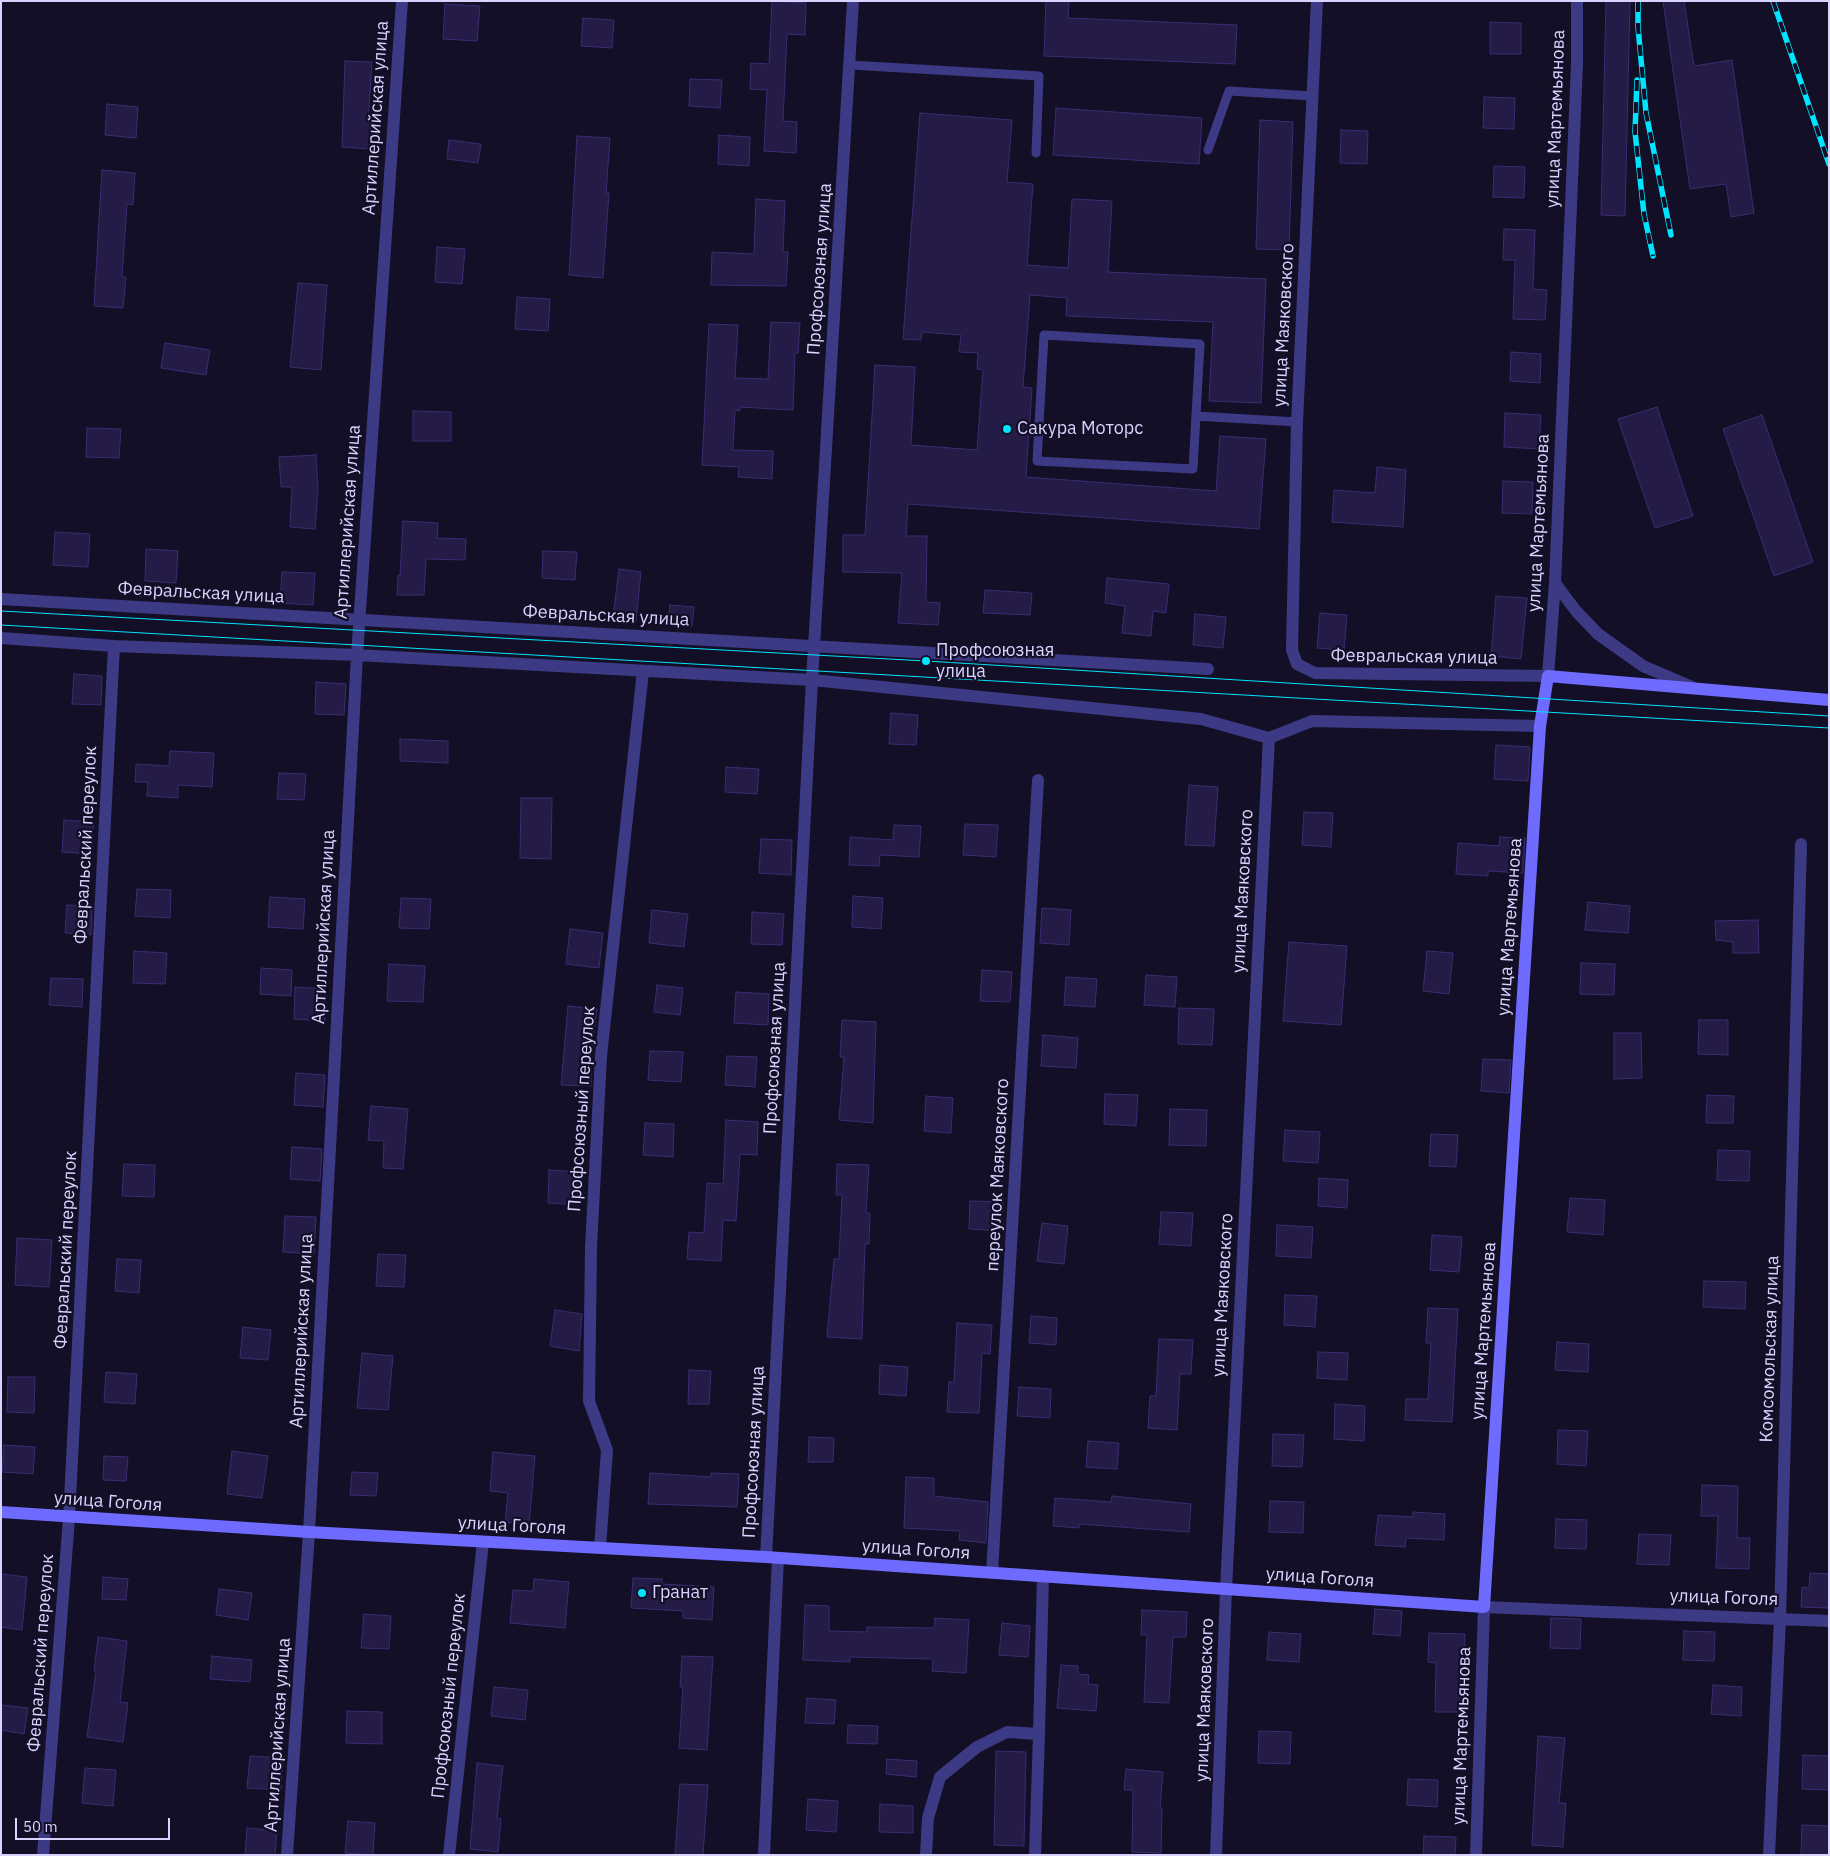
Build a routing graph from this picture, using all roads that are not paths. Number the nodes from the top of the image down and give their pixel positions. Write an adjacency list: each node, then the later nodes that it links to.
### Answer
1 (402, 1): 13 (street, Артиллерийская улица)
2 (853, 1): 5 (street, Профсоюзная улица)
3 (1317, 1): 6 (street, улица Маяковского)
4 (1577, 1): 11 (street, улица Мартемьянова)
5 (850, 65): 8 (lane); 15 (street, Профсоюзная улица)
6 (1313, 96): 7 (lane); 10 (street, улица Маяковского)
7 (1208, 150)
8 (1036, 153)
9 (1196, 416): 9 (lane); 10 (lane)
10 (1297, 422): 17 (street, улица Маяковского)
11 (1555, 583): 21 (street, улица Мартемьянова); 23 (street)
12 (1, 598): 13 (street, Февральская улица)
13 (359, 620): 15 (street, Февральская улица); 18 (street, Артиллерийская улица)
14 (1, 638): 16 (street)
15 (814, 645): 20 (street, Февральская улица); 22 (street, Профсоюзная улица)
16 (114, 646): 18 (street); 30 (street, Февральский переулок)
17 (1292, 650): 21 (street, Февральская улица)
18 (356, 655): 19 (street); 31 (street, Артиллерийская улица)
19 (643, 670): 22 (street); 33 (street, Профсоюзный переулок)
20 (1208, 670)
21 (1548, 676): 23 (main road); 25 (main road, улица Мартемьянова)
22 (812, 680): 26 (street); 34 (street, Профсоюзная улица)
23 (1695, 688): 24 (main road)
24 (1829, 700)
25 (1540, 726): 26 (street); 38 (main road, улица Мартемьянова)
26 (1268, 738): 37 (street, улица Маяковского)
27 (1038, 780): 35 (street, переулок Маяковского)
28 (1801, 844): 39 (street, Комсомольская улица)
29 (1, 1512): 30 (main road, улица Гоголя)
30 (69, 1518): 31 (main road, улица Гоголя); 42 (street, Февральский переулок)
31 (309, 1532): 32 (main road, улица Гоголя); 43 (street, Артиллерийская улица)
32 (483, 1542): 33 (main road, улица Гоголя); 44 (street, Профсоюзный переулок)
33 (600, 1548): 34 (main road, улица Гоголя)
34 (772, 1558): 35 (main road, улица Гоголя); 45 (street, Профсоюзная улица)
35 (992, 1573): 36 (main road, улица Гоголя)
36 (1043, 1576): 37 (main road, улица Гоголя); 41 (street)
37 (1226, 1589): 38 (main road, улица Гоголя); 48 (street, улица Маяковского)
38 (1484, 1607): 39 (street, улица Гоголя); 49 (street, улица Мартемьянова)
39 (1780, 1618): 40 (street, улица Гоголя); 50 (street, Комсомольская улица)
40 (1829, 1620)
41 (1039, 1734): 46 (street); 47 (street)
42 (43, 1855)
43 (287, 1855)
44 (450, 1855)
45 (764, 1855)
46 (926, 1855)
47 (1035, 1855)
48 (1216, 1855)
49 (1476, 1855)
50 (1769, 1855)

